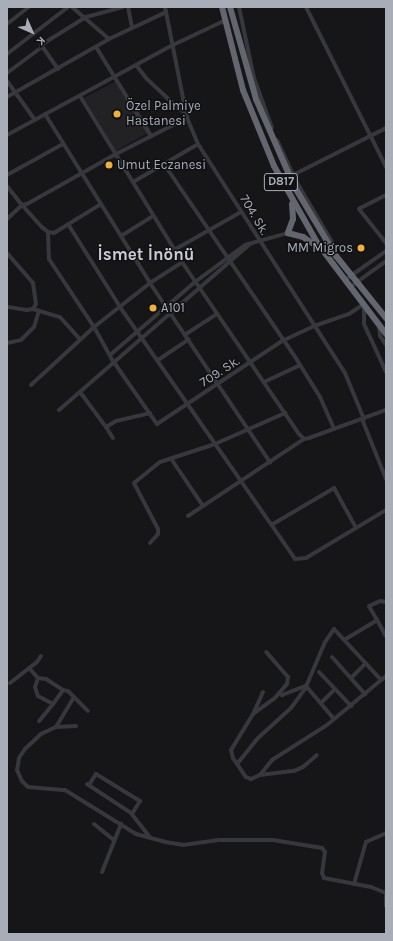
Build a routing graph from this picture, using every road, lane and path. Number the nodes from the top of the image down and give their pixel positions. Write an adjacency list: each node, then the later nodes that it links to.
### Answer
1 (29, 7): 13 (street)
2 (68, 7): 19 (street)
3 (72, 7): 11 (street)
4 (123, 7): 11 (street)
5 (128, 7): 14 (street)
6 (222, 7): 12 (highway, D817)
7 (230, 7): 64 (highway, D817)
8 (239, 7): 43 (street)
9 (306, 7): 34 (street)
10 (166, 9): 14 (street); 16 (street, 704. Sk.)
11 (86, 17): 15 (street); 17 (street)
12 (226, 20): 16 (street); 47 (highway, D817)
13 (7, 24)
14 (132, 27): 15 (street)
15 (109, 39): 18 (street)
16 (173, 45): 20 (street); 28 (street, 704. Sk.)
17 (42, 47): 21 (street); 22 (street)
18 (96, 48): 21 (street); 23 (street)
19 (7, 54)
20 (136, 65): 23 (street); 28 (street)
21 (58, 69): 25 (street)
22 (7, 73)
23 (114, 77): 26 (street); 35 (street)
24 (7, 81): 25 (street)
25 (15, 92): 27 (street); 31 (street)
26 (80, 96): 29 (street); 38 (street)
27 (7, 97)
28 (186, 112): 30 (street, 704. Sk.)
29 (45, 114): 31 (street); 36 (street)
30 (187, 118): 35 (street); 37 (street, 704. Sk.)
31 (35, 120): 33 (street)
32 (386, 128): 34 (street)
33 (7, 134)
34 (371, 135): 40 (street); 43 (street)
35 (151, 136): 38 (street)
36 (63, 144): 41 (street); 42 (street)
37 (198, 144): 39 (street); 50 (street, 704. Sk.)
38 (116, 154): 41 (street); 44 (street)
39 (164, 164): 44 (street); 54 (street)
40 (386, 167)
41 (83, 173): 48 (street); 49 (street)
42 (7, 175)
43 (293, 175): 64 (street)
44 (133, 182): 51 (street)
45 (7, 186): 49 (street)
46 (386, 195): 59 (street)
47 (291, 200): 56 (highway); 61 (highway, D817)
48 (101, 204): 53 (street); 57 (street)
49 (22, 205): 52 (street); 55 (street)
50 (241, 212): 54 (street); 58 (street, 704. Sk.)
51 (153, 216): 57 (street); 60 (street)
52 (7, 219)
53 (68, 224): 55 (street); 77 (street)
54 (209, 229): 60 (street); 65 (street)
55 (48, 232): 86 (street, 709. Sk.)
56 (288, 233): 58 (street); 61 (highway)
57 (121, 236): 72 (street)
58 (257, 240): 65 (street); 85 (street, 704. Sk.)
59 (386, 243)
60 (174, 250): 67 (street)
61 (322, 250): 69 (highway, D817)
62 (386, 251): 68 (street)
63 (7, 253): 79 (street)
64 (336, 256): 68 (highway, D817)
65 (228, 259): 70 (street); 73 (street); 93 (street)
66 (386, 261): 71 (street)
67 (182, 262): 70 (street); 72 (street)
68 (351, 276): 69 (street); 71 (highway, D817)
69 (345, 280): 74 (highway, D817)
70 (195, 282): 73 (street); 78 (street)
71 (356, 282): 74 (street); 83 (highway, D817)
72 (150, 283): 77 (street); 78 (street)
73 (198, 287): 81 (street); 82 (street)
74 (350, 287): 75 (highway, D817)
75 (364, 304): 84 (highway, D817); 85 (street, 709. Sk.); 101 (street)
76 (7, 306): 79 (street)
77 (120, 307): 86 (street); 87 (street)
78 (166, 308): 81 (street); 87 (street)
79 (32, 309): 80 (street)
80 (39, 311): 91 (street); 94 (street)
81 (170, 313): 88 (street); 90 (street)
82 (217, 314): 88 (street); 99 (street)
83 (386, 318)
84 (379, 325): 89 (highway, D817); 95 (street)
85 (314, 326): 93 (street, 709. Sk.); 111 (street, 704. Sk.)
86 (94, 327): 91 (street); 96 (street, 709. Sk.)
87 (138, 333): 90 (street); 96 (street)
88 (186, 334): 92 (street)
89 (386, 334)
90 (141, 338): 97 (street); 98 (street)
91 (80, 339): 103 (street)
92 (189, 339): 97 (street); 104 (street)
93 (282, 341): 99 (street, 709. Sk.); 100 (street)
94 (7, 343)
95 (386, 345)
96 (110, 355): 98 (street, 709. Sk.)
97 (158, 360): 106 (street)
98 (113, 361): 105 (street); 109 (street, 709. Sk.)
99 (252, 363): 102 (street); 104 (street, 709. Sk.)
100 (300, 365): 102 (street); 113 (street)
101 (386, 372)
102 (264, 382): 110 (street)
103 (31, 384)
104 (220, 385): 106 (street, 709. Sk.); 114 (street)
105 (80, 392): 107 (street); 112 (street)
106 (189, 404): 109 (street, 709. Sk.); 117 (street)
107 (58, 410)
108 (386, 410): 111 (street)
109 (150, 413): 112 (street)
110 (285, 413): 114 (street); 116 (street)
111 (363, 419): 113 (street); 121 (street, 704. Sk.)
112 (106, 427): 115 (street)
113 (334, 429): 116 (street)
114 (248, 430): 117 (street); 119 (street)
115 (113, 438)
116 (304, 438): 119 (street)
117 (215, 444): 118 (street); 120 (street)
118 (172, 460): 122 (street); 127 (street)
119 (270, 462): 120 (street)
120 (242, 479): 122 (street); 125 (street)
121 (386, 479)
122 (203, 506): 124 (street)
123 (386, 510): 126 (street)
124 (188, 516)
125 (273, 524): 126 (street); 126 (street)
126 (355, 526)
127 (150, 543)
128 (386, 602): 129 (street)
129 (377, 620): 130 (street); 131 (street)
130 (386, 636)
131 (344, 640): 135 (street); 143 (street)
132 (266, 652): 147 (street)
133 (41, 656): 136 (street)
134 (332, 657): 140 (street)
135 (366, 663): 140 (street); 141 (street)
136 (29, 668): 139 (street); 142 (street)
137 (319, 672): 144 (street)
138 (386, 676): 141 (street)
139 (38, 678): 145 (street); 151 (street)
140 (351, 678): 148 (street)
141 (382, 680): 148 (street)
142 (10, 683)
143 (306, 686): 147 (street); 150 (street); 160 (street)
144 (335, 689): 150 (street); 152 (street)
145 (63, 690): 149 (street); 151 (street)
146 (263, 692): 154 (street)
147 (279, 693): 154 (street)
148 (365, 694): 152 (street)
149 (74, 697): 153 (street); 158 (street)
150 (321, 703): 155 (street)
151 (53, 704): 156 (street)
152 (351, 706): 155 (street)
153 (88, 711)
154 (253, 714): 160 (street)
155 (334, 719): 161 (street)
156 (39, 721)
157 (76, 726): 158 (street)
158 (56, 727): 164 (street)
159 (317, 755): 161 (street)
160 (237, 764): 161 (street)
161 (260, 774)
162 (132, 814): 162 (street); 166 (street)
163 (94, 824): 167 (street)
164 (121, 824): 166 (street); 167 (street)
165 (386, 833): 169 (street)
166 (151, 838): 169 (street)
167 (114, 840): 168 (street)
168 (102, 872)
169 (354, 884): 170 (street)
170 (386, 893): 171 (street)
171 (386, 906)

